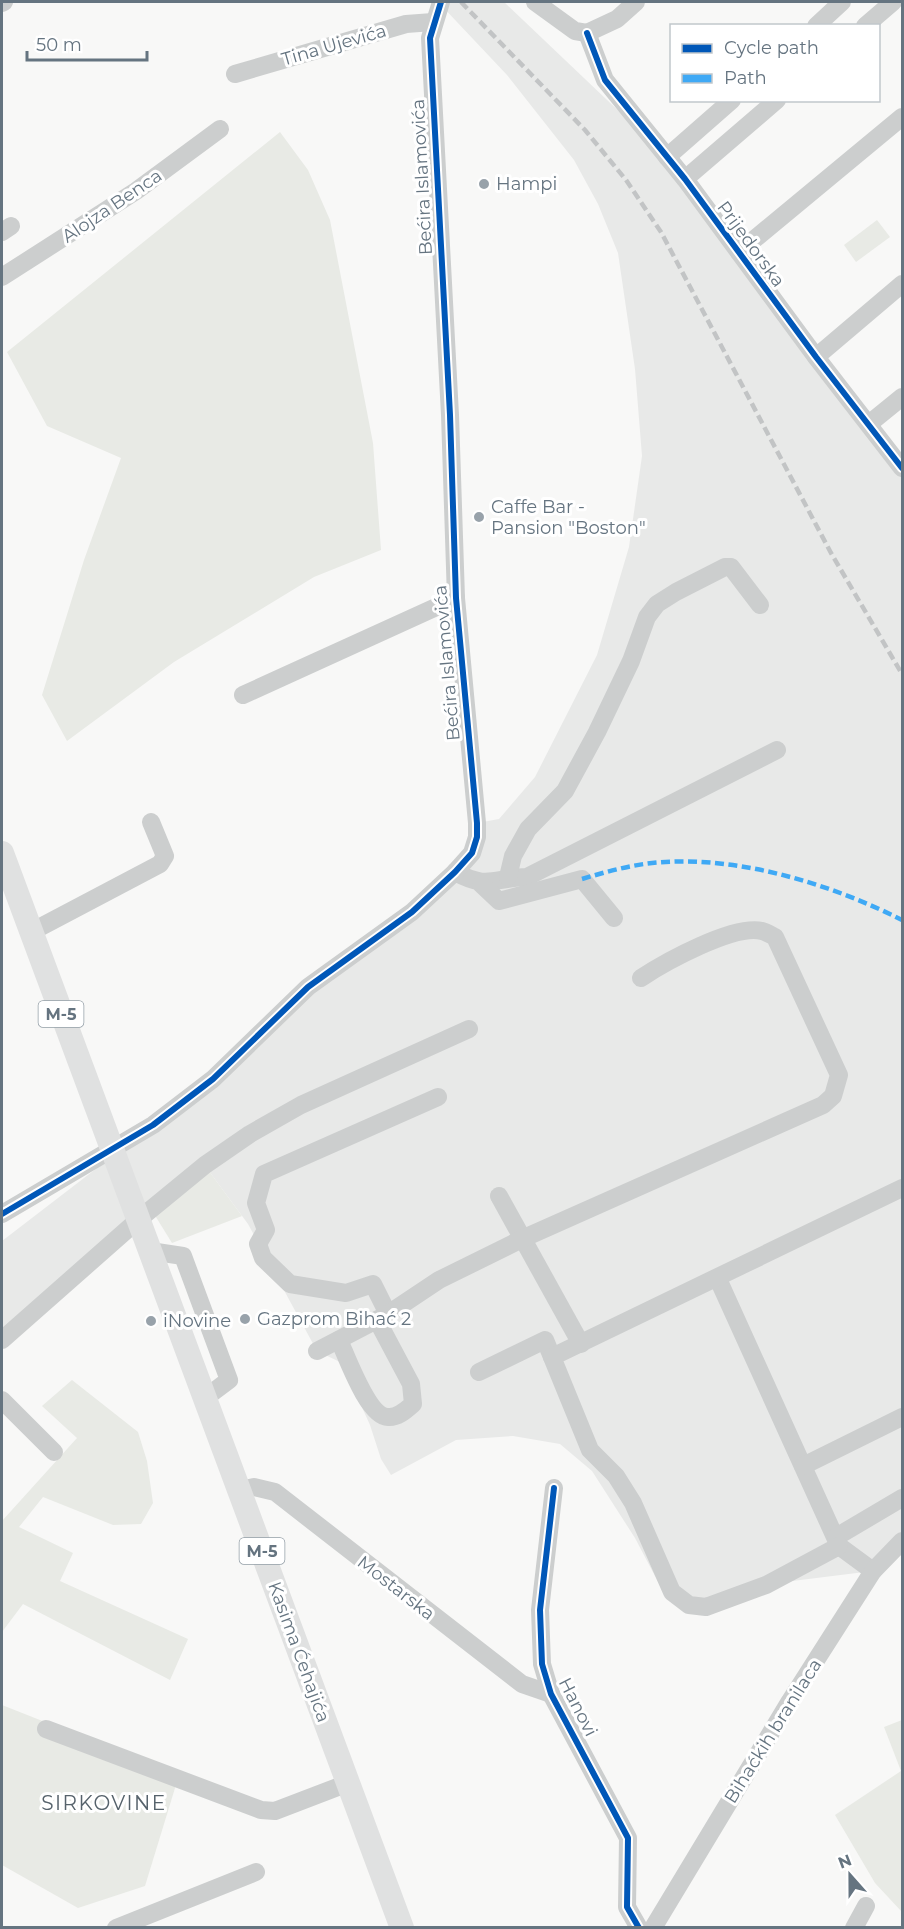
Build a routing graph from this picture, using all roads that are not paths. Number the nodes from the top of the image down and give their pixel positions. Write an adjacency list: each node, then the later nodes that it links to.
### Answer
1 (439, 2): 6 (street, Bećira Islamovića)
2 (535, 2): 9 (street)
3 (636, 2): 9 (street)
4 (842, 2): 7 (street)
5 (893, 2): 8 (street)
6 (433, 22): 10 (street, Tina Ujevića); 24 (street, Bećira Islamovića)
7 (818, 24)
8 (866, 24)
9 (587, 33): 15 (street, Prijedorska)
10 (235, 74)
11 (730, 102): 15 (street)
12 (775, 102): 16 (street)
13 (903, 117): 17 (street)
14 (220, 129): 18 (street, Alojza Benca)
15 (667, 157): 16 (street, Prijedorska)
16 (685, 179): 17 (street, Prijedorska)
17 (739, 252): 20 (street, Prijedorska)
18 (2, 277)
19 (903, 284): 20 (street)
20 (816, 357): 22 (street, Prijedorska)
21 (903, 397): 22 (street)
22 (870, 423): 23 (street, Prijedorska)
23 (901, 462)
24 (456, 598): 26 (street); 30 (street, Bećira Islamovića)
25 (760, 605): 31 (street)
26 (243, 695)
27 (777, 750): 31 (street)
28 (151, 822): 34 (street)
29 (2, 853): 34 (main road, M-5)
30 (455, 872): 32 (street); 38 (street, Bećira Islamovića)
31 (508, 877): 32 (street)
32 (481, 884): 33 (street)
33 (614, 918)
34 (31, 932): 38 (main road, M-5)
35 (642, 978): 43 (street)
36 (469, 1029): 42 (street)
37 (438, 1097): 45 (street)
38 (111, 1149): 41 (street, Bećira Islamovića); 42 (main road, Kasima Ćehajića / M-5)
39 (903, 1188): 44 (street)
40 (499, 1196): 43 (street)
41 (2, 1214)
42 (138, 1220): 46 (street); 57 (main road, Kasima Ćehajića / M-5)
43 (524, 1238): 45 (street); 48 (street)
44 (718, 1279): 48 (street); 55 (street)
45 (382, 1317): 47 (street); 47 (street)
46 (2, 1340)
47 (339, 1340): 49 (street)
48 (581, 1344): 50 (street)
49 (317, 1351)
50 (552, 1357): 51 (street); 59 (street)
51 (478, 1372)
52 (2, 1400): 54 (street)
53 (903, 1417): 55 (street)
54 (54, 1452)
55 (803, 1466): 59 (street)
56 (554, 1488): 62 (street, Hanovi)
57 (240, 1490): 62 (street, Mostarska); 64 (main road, Kasima Ćehajića / M-5)
58 (903, 1498): 59 (street)
59 (838, 1541): 61 (street)
60 (903, 1541): 61 (street, Bihaćkih branilaca)
61 (873, 1571): 70 (street, Bihaćkih branilaca)
62 (551, 1694): 69 (street, Hanovi)
63 (46, 1729): 64 (street)
64 (348, 1783): 68 (main road, Kasima Ćehajića / M-5)
65 (256, 1872): 67 (street)
66 (866, 1906): 71 (street)
67 (116, 1928)
68 (402, 1928)
69 (639, 1928)
70 (653, 1928)
71 (855, 1928)

